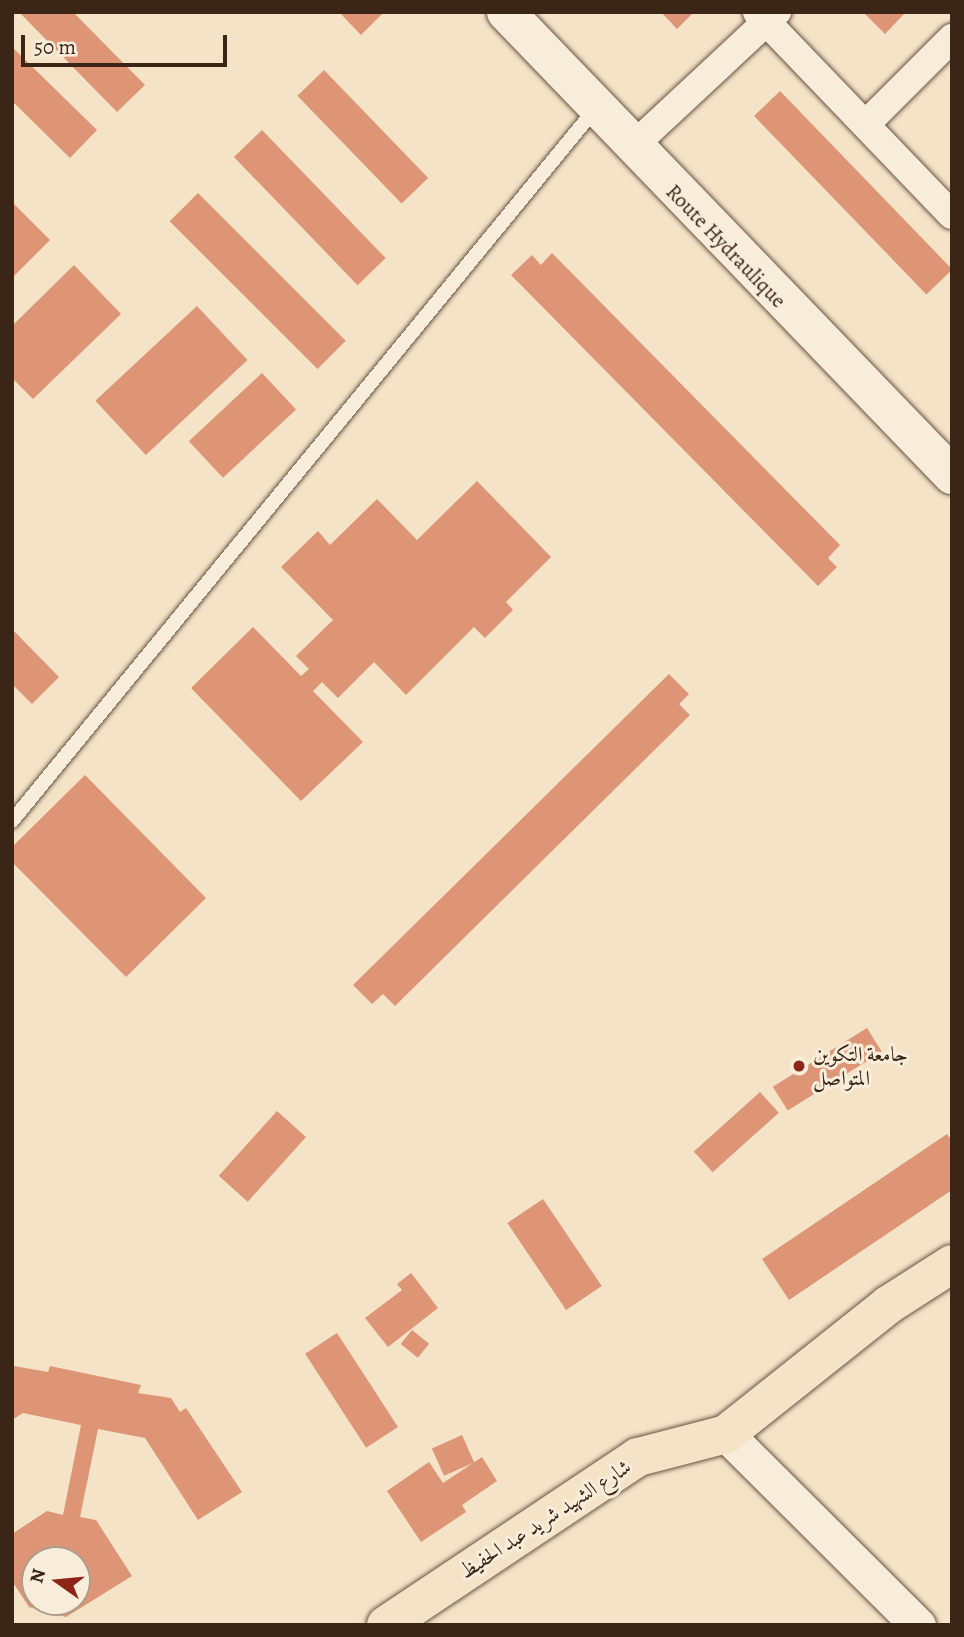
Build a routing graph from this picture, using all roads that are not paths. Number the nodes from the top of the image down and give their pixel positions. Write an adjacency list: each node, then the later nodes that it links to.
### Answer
1 (506, 12): 4 (main road, Route Hydraulique)
2 (767, 16): 5 (street); 6 (street)
3 (952, 38): 5 (street)
4 (596, 108): 6 (main road, Route Hydraulique); 9 (lane)
5 (866, 124): 7 (street)
6 (631, 148): 8 (main road, Route Hydraulique)
7 (952, 215)
8 (952, 475)
9 (12, 821)
10 (952, 1264): 11 (main road, شارع الشهيد شريد عبد الحفيظ)
11 (726, 1434): 12 (main road, شارع الشهيد شريد عبد الحفيظ); 13 (street)
12 (386, 1625)
13 (918, 1625)

